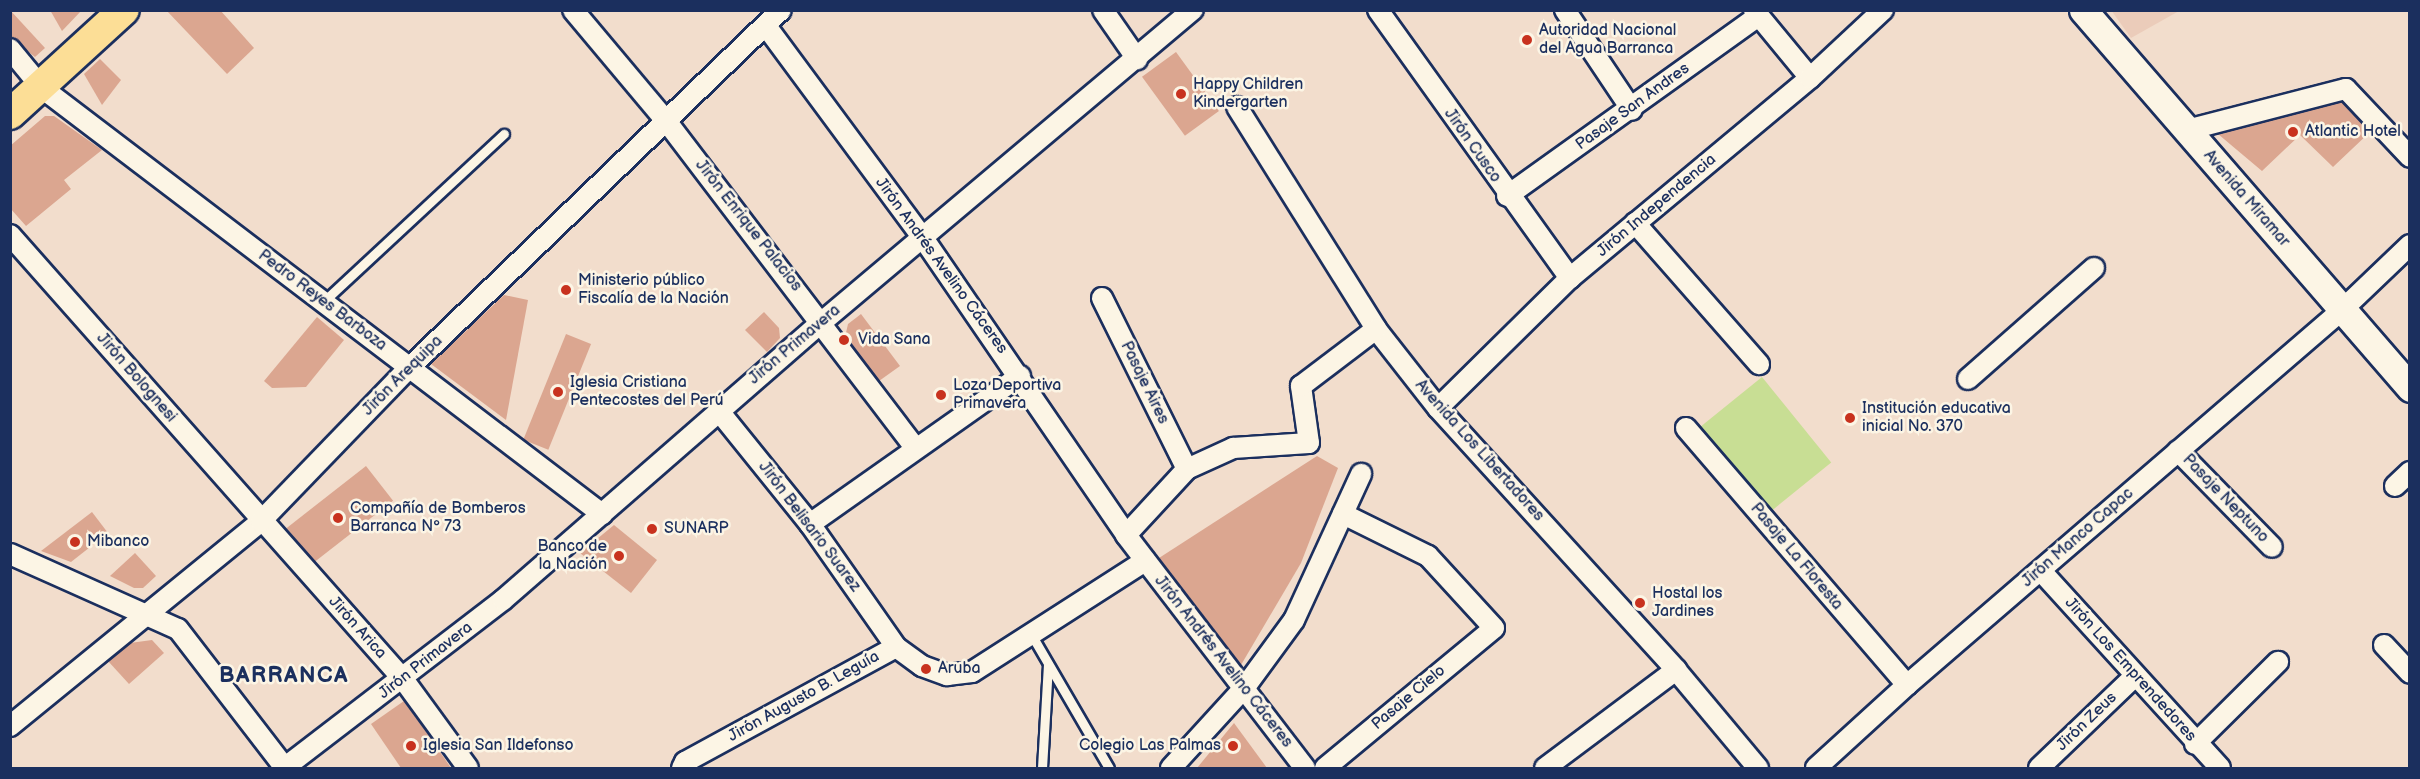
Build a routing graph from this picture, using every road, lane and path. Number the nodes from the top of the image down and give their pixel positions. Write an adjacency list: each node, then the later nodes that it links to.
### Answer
1 (124, 10): 14 (main road)
2 (573, 10): 18 (street, Jirón Enrique Palacios)
3 (1103, 10): 12 (street)
4 (1193, 10): 12 (street, Jirón Primavera)
5 (1378, 10): 22 (street, Jirón Cusco)
6 (1564, 10): 16 (street)
7 (1883, 10): 13 (street, Jirón Independencia)
8 (2083, 10): 19 (street, Avenida Miramar)
9 (1756, 13): 13 (street); 16 (street, Pasaje San Andres)
10 (771, 17): 18 (street, Jirón Arequipa); 25 (street, Jirón Andrés Avelino Cáceres)
11 (10, 49): 14 (street, Pedro Reyes Barboza)
12 (1137, 59): 25 (street, Jirón Primavera)
13 (1810, 78): 23 (street, Jirón Independencia)
14 (42, 88): 17 (main road); 30 (street, Pedro Reyes Barboza)
15 (1237, 107): 33 (street, Avenida Los Libertadores)
16 (1632, 110): 22 (street, Pasaje San Andres)
17 (10, 114)
18 (667, 122): 32 (street, Jirón Enrique Palacios); 35 (street, Jirón Arequipa)
19 (2187, 130): 21 (street); 31 (street, Avenida Miramar)
20 (504, 134): 30 (lane)
21 (2407, 149)
22 (1507, 196): 28 (street, Jirón Cusco)
23 (1635, 223): 28 (street, Jirón Independencia); 34 (street)
24 (10, 235): 50 (street, Jirón Bolognesi)
25 (923, 238): 32 (street, Jirón Primavera); 36 (street, Jirón Andrés Avelino Cáceres)
26 (2409, 245): 31 (street, Jirón Manco Capac)
27 (2094, 268): 37 (street)
28 (1570, 278): 39 (street, Jirón Independencia)
29 (1102, 298): 44 (street, Pasaje Aires)
30 (323, 302): 35 (street, Pedro Reyes Barboza)
31 (2342, 310): 38 (street, Avenida Miramar); 43 (street, Jirón Manco Capac)
32 (822, 322): 40 (street, Jirón Primavera); 42 (street, Jirón Enrique Palacios)
33 (1376, 329): 39 (street, Avenida Los Libertadores); 44 (street)
34 (1759, 364)
35 (410, 368): 48 (street, Pedro Reyes Barboza); 50 (street, Jirón Arequipa)
36 (1020, 376): 42 (street); 52 (street, Jirón Andrés Avelino Cáceres)
37 (1968, 379)
38 (2409, 388)
39 (1437, 408): 63 (street, Avenida Los Libertadores)
40 (718, 411): 48 (street, Jirón Primavera); 51 (street, Jirón Belisario Suarez)
41 (1686, 428): 67 (street, Pasaje La Floresta)
42 (915, 448): 51 (street)
43 (2178, 451): 53 (street, Pasaje Neptuno); 56 (street, Jirón Manco Capac)
44 (1186, 469): 52 (street)
45 (2409, 472): 47 (street)
46 (1361, 474): 49 (street)
47 (2395, 486)
48 (602, 514): 66 (street, Jirón Primavera)
49 (1343, 514): 68 (street); 78 (street, Pasaje Cielo)
50 (261, 521): 57 (street, Jirón Arequipa); 66 (street, Jirón Arica)
51 (810, 524): 60 (street, Jirón Belisario Suarez)
52 (1126, 535): 55 (street, Jirón Andrés Avelino Cáceres)
53 (2272, 547)
54 (10, 554): 57 (street)
55 (1145, 561): 58 (street, Jirón Augusto B. Leguía); 68 (street, Jirón Andrés Avelino Cáceres)
56 (2041, 571): 65 (street, Jirón Los Emprendedores); 67 (street, Jirón Manco Capac)
57 (147, 616): 69 (street, Jirón Arequipa); 71 (street)
58 (1031, 634): 60 (street, Jirón Augusto B. Leguía); 62 (lane)
59 (2384, 645): 64 (street)
60 (896, 647): 73 (street, Jirón Augusto B. Leguía)
61 (2278, 662): 70 (street)
62 (1048, 664): 74 (lane); 75 (lane)
63 (1676, 670): 79 (street); 80 (street, Avenida Los Libertadores)
64 (2409, 673)
65 (2135, 676): 70 (street, Jirón Los Emprendedores); 82 (street, Jirón Zeus)
66 (403, 679): 71 (street, Jirón Primavera); 72 (street, Jirón Arica)
67 (1907, 685): 81 (street, Jirón Manco Capac)
68 (1245, 687): 76 (street); 77 (street, Jirón Andrés Avelino Cáceres)
69 (10, 726)
70 (2195, 744): 83 (street, Jirón Los Emprendedores)
71 (285, 768)
72 (468, 768)
73 (682, 768)
74 (1042, 768)
75 (1109, 768)
76 (1170, 768)
77 (1305, 768)
78 (1324, 768)
79 (1545, 768)
80 (1758, 768)
81 (1816, 768)
82 (2042, 768)
83 (2220, 768)

